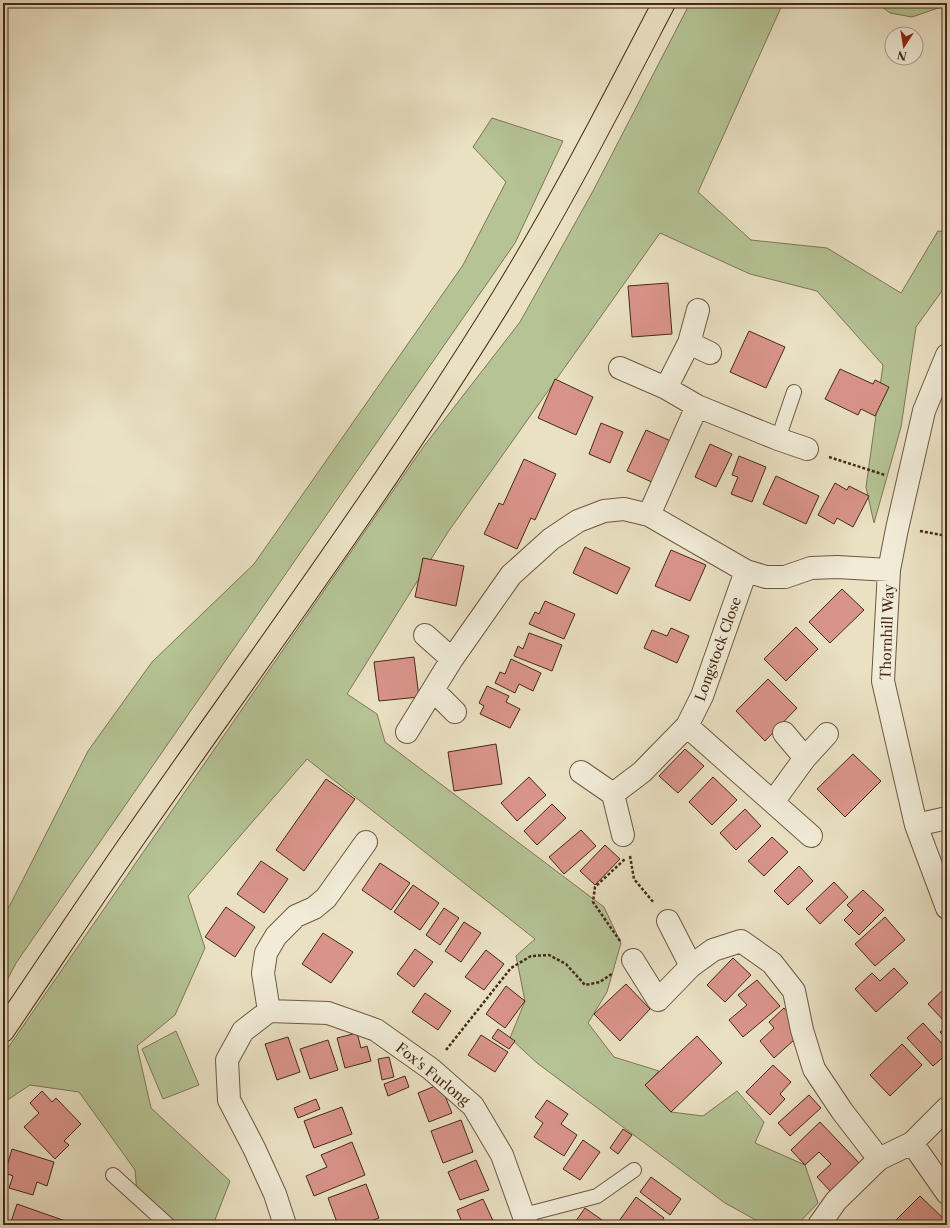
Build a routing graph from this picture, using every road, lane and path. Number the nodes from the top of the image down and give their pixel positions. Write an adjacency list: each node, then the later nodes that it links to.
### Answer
1 (664, 3): 38 (highway)
2 (698, 310): 3 (street)
3 (689, 343): 4 (street); 7 (street)
4 (710, 353)
5 (947, 355): 12 (street, Thornhill Way)
6 (620, 368): 7 (street)
7 (666, 388): 9 (street)
8 (794, 392): 10 (lane)
9 (697, 406): 10 (street); 13 (street)
10 (778, 439): 11 (street)
11 (807, 449): 12 (path)
12 (908, 482): 15 (street, Thornhill Way)
13 (649, 515): 14 (street); 17 (street)
14 (746, 570): 15 (street); 20 (street, Longstock Close)
15 (889, 570): 29 (street, Thornhill Way)
16 (425, 635): 17 (street)
17 (452, 659): 18 (street)
18 (434, 691): 19 (street); 21 (street)
19 (455, 712)
20 (687, 726): 26 (street, Longstock Close); 27 (street)
21 (407, 732)
22 (784, 733): 24 (street)
23 (827, 734): 24 (street)
24 (805, 758): 27 (street)
25 (581, 772): 26 (street)
26 (613, 794): 30 (street)
27 (773, 802): 31 (street)
28 (947, 818): 29 (street)
29 (916, 825): 33 (street, Thornhill Way)
30 (623, 835)
31 (811, 836)
32 (366, 842): 37 (street)
33 (947, 908)
34 (668, 921): 35 (path); 36 (street)
35 (633, 960): 36 (street); 39 (path)
36 (691, 966): 42 (street)
37 (269, 1011): 39 (street, Fox's Furlong); 48 (street)
38 (3, 1031)
39 (431, 1069): 46 (street, Fox's Furlong)
40 (947, 1108): 41 (street)
41 (912, 1142): 42 (street); 45 (street)
42 (879, 1159): 49 (street)
43 (634, 1170): 46 (lane)
44 (113, 1175): 47 (lane)
45 (947, 1194)
46 (526, 1220)
47 (168, 1225)
48 (285, 1225)
49 (819, 1225)

